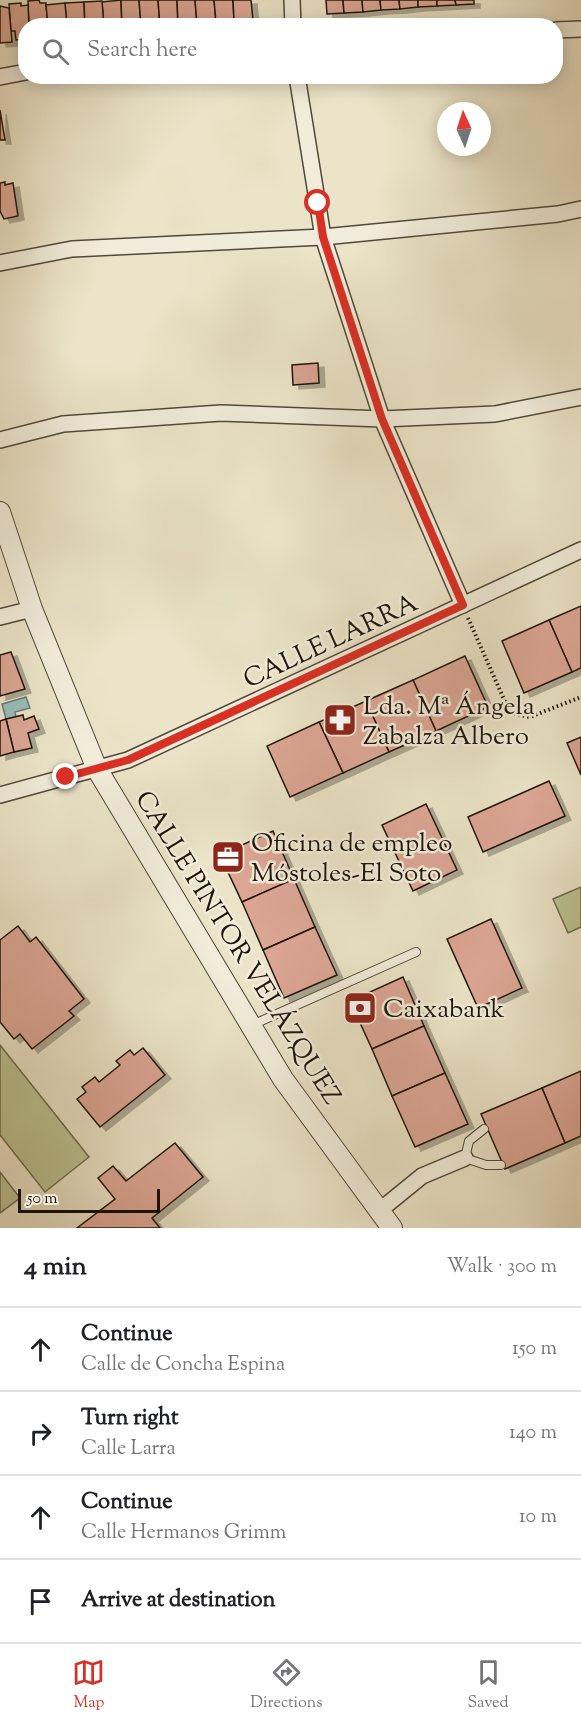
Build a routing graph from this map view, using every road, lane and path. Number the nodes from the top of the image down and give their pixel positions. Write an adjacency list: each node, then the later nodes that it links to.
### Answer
1 (292, 0): 2 (street)
2 (293, 18)
3 (581, 29): 4 (street)
4 (563, 30)
5 (18, 73): 6 (street)
6 (0, 76)
7 (298, 84): 9 (street)
8 (581, 209): 9 (street)
9 (323, 237): 10 (street); 12 (street)
10 (0, 263)
11 (581, 398): 12 (street)
12 (382, 419): 13 (street); 16 (street)
13 (0, 440)
14 (0, 512): 17 (street, CALLE PINTOR VELÁZQUEZ)
15 (581, 550): 16 (street, CALLE LARRA)
16 (463, 605): 19 (path); 20 (street, CALLE LARRA)
17 (32, 609): 18 (street); 20 (street, CALLE PINTOR VELÁZQUEZ)
18 (0, 617)
19 (581, 697)
20 (98, 769): 21 (street, CALLE LARRA); 23 (street, CALLE PINTOR VELÁZQUEZ)
21 (0, 795)
22 (416, 952): 23 (lane)
23 (251, 1025): 27 (street, CALLE PINTOR VELÁZQUEZ)
24 (484, 1129): 25 (lane)
25 (465, 1158): 26 (lane); 27 (street)
26 (501, 1165)
27 (379, 1210): 28 (street, CALLE PINTOR VELÁZQUEZ)
28 (392, 1228)

